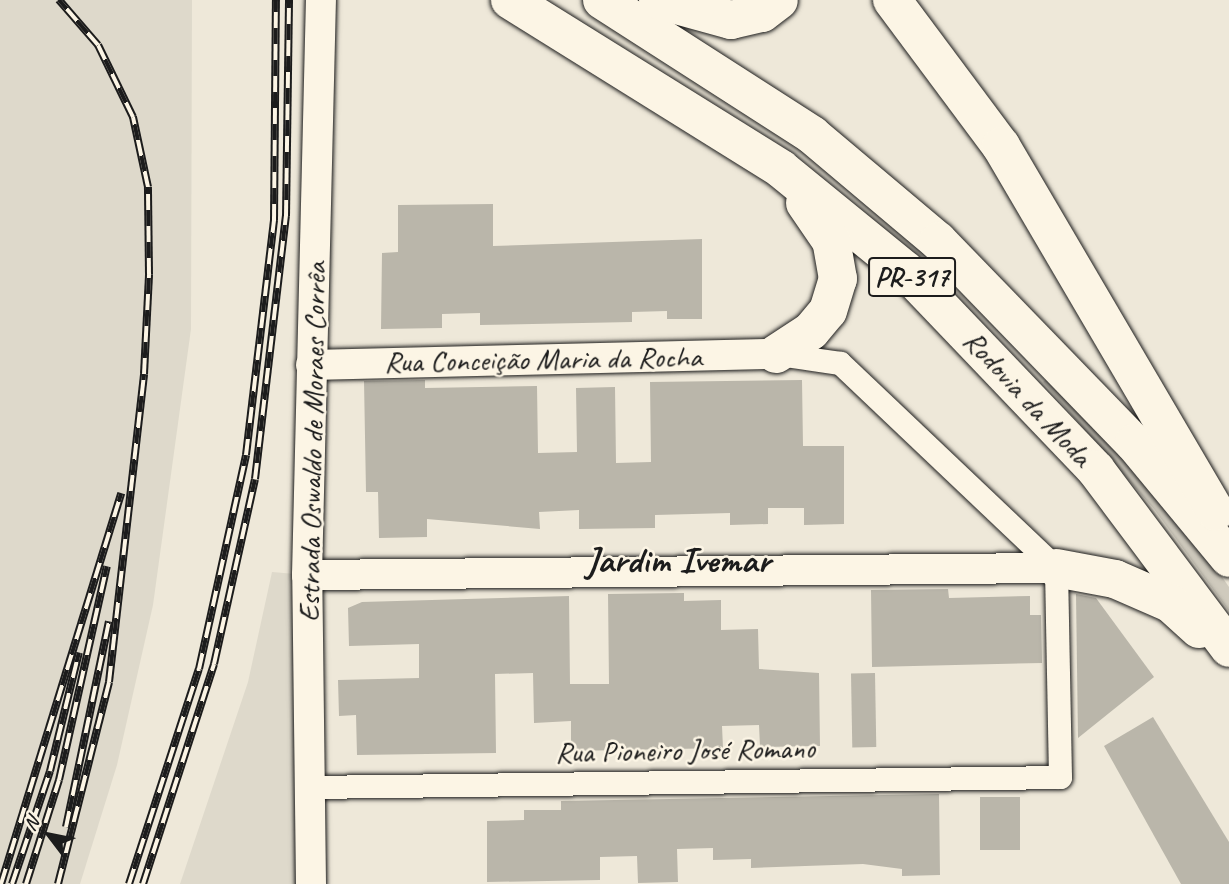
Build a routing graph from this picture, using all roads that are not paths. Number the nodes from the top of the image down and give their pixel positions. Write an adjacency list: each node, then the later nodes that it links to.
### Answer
1 (321, 0): 9 (street, Estrada Oswaldo de Moraes Corrêa)
2 (510, 0): 7 (highway, Rodovia da Moda / PR-317)
3 (602, 0): 11 (highway, Rodovia da Moda / PR-317)
4 (658, 0): 5 (highway)
5 (779, 0)
6 (892, 0): 10 (highway)
7 (782, 169): 8 (highway); 14 (highway, Rodovia da Moda / PR-317)
8 (776, 354): 9 (street, Rua Conceição Maria da Rocha); 12 (street)
9 (311, 365): 13 (street, Estrada Oswaldo de Moraes Corrêa)
10 (1229, 535)
11 (1229, 558)
12 (1056, 568): 13 (street); 15 (highway); 16 (street, Rua Pioneiro José Romano)
13 (307, 575): 16 (street, Estrada Oswaldo de Moraes Corrêa)
14 (1229, 648)
15 (1229, 655)
16 (310, 786): 17 (street, Estrada Oswaldo de Moraes Corrêa)
17 (311, 884)

